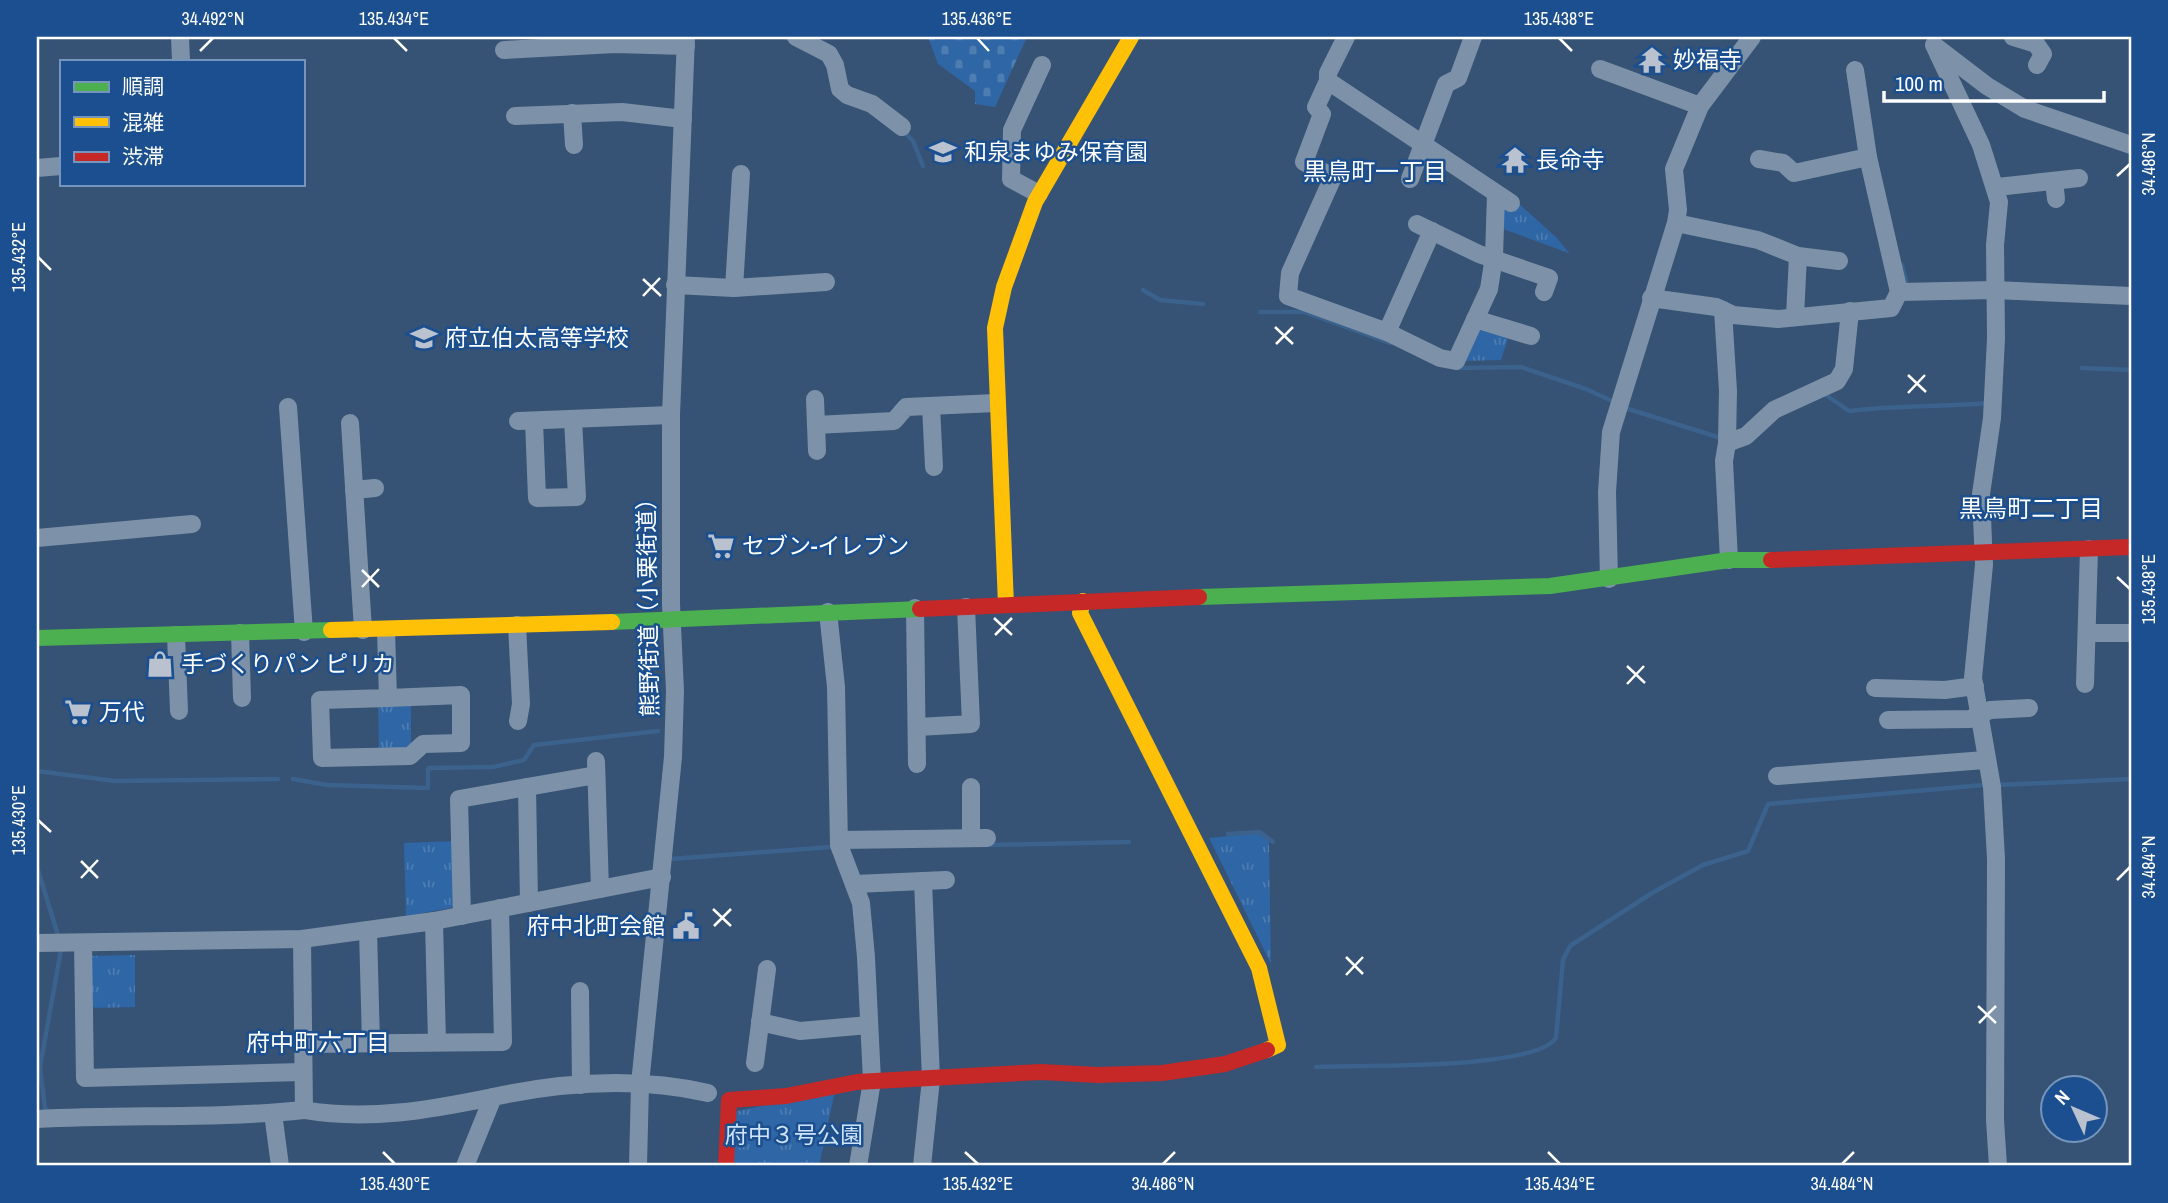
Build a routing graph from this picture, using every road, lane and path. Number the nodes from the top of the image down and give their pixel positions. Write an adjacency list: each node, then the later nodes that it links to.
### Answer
1 (180, 37): 13 (street)
2 (796, 37): 23 (street)
3 (1131, 37): 35 (street)
4 (1346, 37): 18 (street)
5 (1474, 37): 24 (street)
6 (1752, 37): 19 (street)
7 (2013, 37): 14 (street)
8 (615, 41): 10 (street); 11 (street)
9 (1937, 41): 26 (street); 34 (street)
10 (538, 42): 12 (street)
11 (686, 42): 22 (street, 熊野街道（小栗街道）)
12 (504, 50)
13 (181, 60)
14 (2037, 65)
15 (1601, 69): 19 (street)
16 (1855, 70): 27 (street)
17 (1034, 72): 35 (street)
18 (1328, 80): 24 (street); 52 (street)
19 (1700, 106): 36 (street)
20 (572, 113): 21 (street); 22 (street); 25 (street)
21 (515, 116)
22 (683, 119): 41 (street, 熊野街道（小栗街道）)
23 (902, 127)
24 (1424, 142): 33 (street); 38 (street)
25 (574, 145)
26 (2131, 145)
27 (1868, 157): 28 (street); 45 (street)
28 (1759, 159)
29 (60, 166): 30 (street)
30 (37, 168)
31 (741, 174): 42 (street)
32 (2079, 178): 34 (street)
33 (1410, 179)
34 (1997, 187): 43 (street)
35 (1040, 194): 55 (street)
36 (1676, 223): 37 (street); 47 (street)
37 (1798, 256): 39 (street); 50 (street)
38 (1494, 257): 44 (street); 51 (street); 52 (street)
39 (1839, 261)
40 (816, 277): 42 (street)
41 (675, 285): 42 (street); 58 (street, 熊野街道（小栗街道）)
42 (734, 288)
43 (1994, 290): 45 (street); 46 (street); 71 (street)
44 (1544, 292)
45 (1899, 292): 49 (street)
46 (2131, 296)
47 (1651, 298): 48 (street); 73 (street)
48 (1723, 310): 50 (street); 62 (street)
49 (1850, 311): 50 (street); 62 (street)
50 (1795, 316)
51 (1475, 319): 52 (street); 53 (street)
52 (1387, 332)
53 (1520, 338)
54 (815, 399): 61 (street)
55 (996, 403): 56 (street); 75 (street)
56 (931, 406): 61 (street); 64 (street)
57 (288, 407): 83 (street)
58 (671, 415): 59 (street); 79 (street, 熊野街道（小栗街道）)
59 (573, 419): 59 (street)
60 (350, 423): 66 (street)
61 (816, 425): 63 (street)
62 (1727, 443): 72 (street)
63 (817, 452)
64 (934, 467)
65 (376, 488): 66 (street)
66 (354, 490): 81 (street)
67 (182, 520): 68 (street)
68 (37, 538)
69 (2131, 547): 70 (street)
70 (2089, 549): 71 (street); 86 (street)
71 (1984, 553): 72 (street); 90 (street)
72 (1728, 560): 73 (street)
73 (1609, 579): 74 (street)
74 (1083, 601): 75 (street); 128 (street)
75 (1006, 605): 76 (street)
76 (966, 607): 77 (street); 99 (street)
77 (915, 608): 78 (street); 99 (street)
78 (828, 612): 79 (street); 105 (street)
79 (671, 620): 80 (street); 106 (street, 熊野街道（小栗街道）)
80 (517, 625): 82 (street); 98 (street)
81 (363, 630): 82 (street); 83 (street)
82 (386, 630): 93 (street)
83 (304, 632): 85 (street)
84 (2131, 632): 86 (street)
85 (240, 633): 87 (street); 92 (street)
86 (2087, 633): 89 (street)
87 (177, 635): 88 (street); 95 (street)
88 (37, 638)
89 (2085, 684)
90 (1975, 686): 91 (street); 97 (street)
91 (1875, 688)
92 (242, 698)
93 (388, 698): 93 (street)
94 (2029, 708): 97 (street)
95 (178, 711)
96 (1898, 714): 97 (street)
97 (1979, 715): 100 (street)
98 (517, 721)
99 (918, 727): 101 (street)
100 (1985, 760): 102 (street); 143 (street)
101 (917, 764)
102 (1787, 771)
103 (527, 787): 110 (street); 111 (street); 113 (street)
104 (975, 796): 105 (street)
105 (839, 840): 109 (street)
106 (662, 877): 110 (street); 130 (street, 熊野街道（小栗街道）)
107 (946, 880): 108 (street)
108 (923, 881): 109 (street); 128 (street)
109 (855, 884): 122 (street)
110 (600, 889): 111 (street)
111 (529, 903): 112 (street)
112 (500, 908): 113 (street); 123 (street)
113 (462, 916): 114 (street)
114 (434, 921): 115 (street); 123 (street)
115 (368, 930): 116 (street); 124 (street)
116 (302, 940): 118 (street); 125 (street)
117 (37, 943): 118 (street)
118 (83, 943): 127 (street)
119 (770, 979): 121 (street)
120 (580, 991): 131 (street)
121 (760, 1023): 122 (street); 126 (street)
122 (869, 1025): 129 (street)
123 (437, 1042): 124 (street)
124 (371, 1043): 125 (street)
125 (302, 1044): 127 (street)
126 (755, 1063)
127 (302, 1072): 134 (street)
128 (931, 1079): 129 (street); 142 (street)
129 (872, 1081): 140 (street); 141 (street)
130 (640, 1084): 131 (street); 132 (street); 139 (street, 熊野街道（小栗街道）)
131 (581, 1085): 133 (street)
132 (708, 1093)
133 (493, 1097): 134 (street); 138 (street)
134 (304, 1110): 135 (street)
135 (273, 1113): 136 (street); 137 (street)
136 (37, 1119)
137 (280, 1166)
138 (465, 1166)
139 (638, 1166)
140 (726, 1166)
141 (858, 1166)
142 (922, 1166)
143 (1998, 1166)

